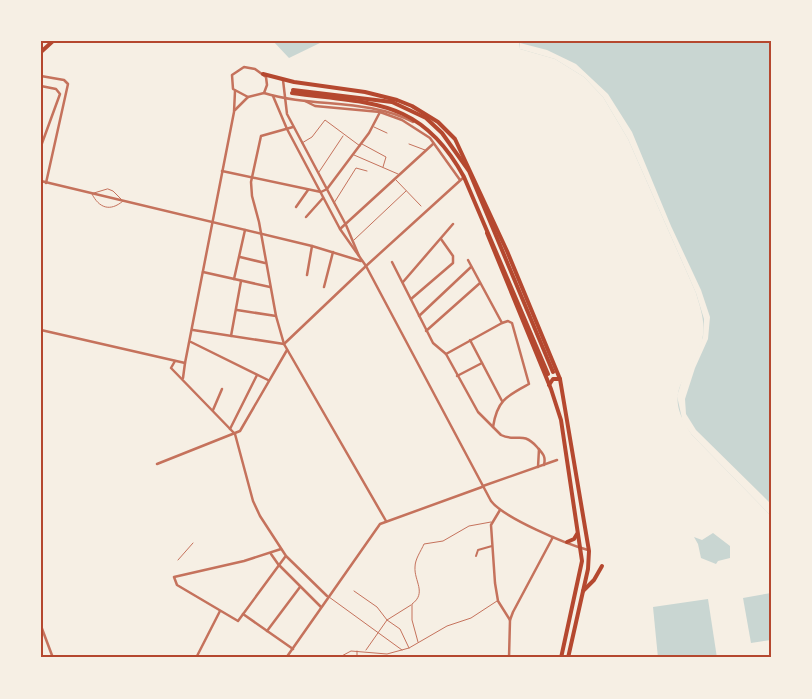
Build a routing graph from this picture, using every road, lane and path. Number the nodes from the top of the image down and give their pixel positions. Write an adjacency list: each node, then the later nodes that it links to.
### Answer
1 (53, 41): 2 (main road)
2 (41, 52)
3 (264, 74): 5 (main road); 7 (street); 8 (street)
4 (41, 76): 44 (street)
5 (283, 80): 11 (street); 16 (main road)
6 (41, 86): 28 (street)
7 (235, 91): 10 (street); 13 (street)
8 (264, 93): 9 (street); 10 (street)
9 (273, 96): 11 (street); 19 (street)
10 (248, 97): 13 (street)
11 (284, 98): 12 (street); 17 (street)
12 (303, 100): 14 (street); 22 (street)
13 (234, 112): 35 (street)
14 (380, 112): 18 (street); 27 (street)
15 (416, 112): 16 (main road); 22 (main road); 58 (main road)
16 (424, 113): 105 (main road)
17 (293, 127): 19 (street); 23 (street)
18 (373, 127): 20 (lane); 25 (street)
19 (287, 129): 40 (street); 48 (street)
20 (388, 133)
21 (343, 135): 23 (lane); 25 (lane); 37 (lane)
22 (438, 138): 39 (main road)
23 (302, 143): 37 (street)
24 (417, 143): 29 (lane)
25 (361, 144): 31 (street); 33 (lane)
26 (410, 144): 29 (lane)
27 (434, 144): 30 (street); 42 (street)
28 (41, 146)
29 (415, 146): 30 (lane)
30 (426, 151): 38 (street)
31 (353, 155): 34 (lane); 45 (street)
32 (380, 162): 33 (lane)
33 (384, 164): 34 (lane)
34 (382, 167): 38 (lane)
35 (222, 171): 40 (street); 56 (street)
36 (367, 172): 52 (lane)
37 (318, 174): 45 (street)
38 (400, 175): 41 (street)
39 (464, 177): 42 (street); 58 (main road)
40 (252, 178): 46 (street); 62 (street)
41 (396, 180): 47 (lane); 59 (street)
42 (460, 180): 73 (street)
43 (41, 181): 44 (street)
44 (46, 183): 49 (street)
45 (327, 189): 48 (street); 52 (street)
46 (308, 190): 48 (street); 54 (street)
47 (406, 191): 53 (lane); 64 (lane)
48 (321, 192): 50 (street)
49 (92, 194): 51 (street); 51 (lane); 51 (lane)
50 (324, 197): 55 (street); 60 (street)
51 (123, 201): 56 (street)
52 (334, 203): 59 (street)
53 (421, 206)
54 (296, 207)
55 (306, 217)
56 (213, 222): 61 (street); 75 (street)
57 (453, 224): 63 (street)
58 (484, 224): 106 (main road)
59 (346, 225): 60 (street); 64 (street)
60 (340, 229): 67 (street)
61 (245, 230): 62 (street); 68 (street)
62 (261, 234): 65 (street); 72 (street)
63 (441, 239): 79 (street); 83 (street)
64 (354, 240): 67 (street)
65 (312, 246): 66 (street); 76 (street)
66 (333, 252): 70 (street); 82 (street)
67 (359, 256): 70 (street)
68 (240, 257): 72 (street); 77 (street)
69 (468, 260): 74 (street)
70 (362, 261): 73 (street)
71 (392, 262): 79 (street)
72 (266, 263): 81 (street)
73 (366, 266): 95 (street); 118 (street)
74 (471, 267): 80 (street); 86 (street)
75 (203, 272): 77 (street); 89 (street)
76 (307, 275)
77 (234, 279): 78 (street)
78 (241, 280): 81 (street); 84 (street)
79 (403, 282): 83 (street)
80 (480, 283): 87 (street); 90 (street)
81 (270, 287): 85 (street)
82 (324, 287)
83 (411, 299): 86 (street)
84 (237, 310): 85 (street); 92 (street)
85 (276, 316): 95 (street)
86 (419, 316): 90 (street)
87 (502, 322): 93 (street); 108 (street)
88 (42, 330): 91 (street); 98 (street)
89 (193, 330): 92 (street); 94 (street)
90 (426, 331): 97 (street)
91 (41, 336)
92 (231, 336): 95 (street)
93 (470, 340): 97 (street); 100 (street)
94 (191, 342): 99 (street); 101 (street)
95 (284, 344): 96 (street)
96 (287, 349): 104 (street); 120 (street)
97 (446, 354): 102 (street)
98 (175, 361): 99 (street); 103 (street)
99 (185, 363): 103 (street)
100 (482, 363): 102 (street); 108 (street)
101 (257, 375): 104 (street); 110 (street)
102 (457, 376): 111 (street)
103 (183, 378): 109 (street)
104 (268, 380): 112 (street)
105 (561, 381): 106 (main road); 106 (main road); 129 (main road)
106 (550, 387): 122 (main road)
107 (222, 389): 109 (street)
108 (502, 401): 111 (street)
109 (213, 410): 110 (street)
110 (230, 428): 112 (street)
111 (492, 428): 113 (street)
112 (235, 434): 115 (street); 128 (street)
113 (538, 449): 116 (street); 117 (street)
114 (557, 460): 116 (street)
115 (156, 464)
116 (544, 465): 117 (street)
117 (538, 467): 118 (street)
118 (482, 486): 119 (street); 120 (street)
119 (500, 510): 121 (street); 123 (street)
120 (386, 521): 139 (street)
121 (492, 522): 126 (street); 141 (lane)
122 (578, 532): 124 (main road); 127 (main road)
123 (553, 537): 124 (street); 146 (street)
124 (567, 542): 127 (street)
125 (193, 543): 133 (lane)
126 (492, 546): 132 (street); 140 (street)
127 (581, 548): 129 (street); 163 (main road)
128 (281, 549): 130 (street); 131 (street)
129 (589, 551): 138 (main road)
130 (271, 554): 134 (street); 143 (street)
131 (286, 556): 134 (street); 139 (street)
132 (476, 556)
133 (178, 560)
134 (278, 564): 136 (street); 144 (street)
135 (602, 566): 138 (main road)
136 (300, 587): 142 (street); 148 (street)
137 (354, 591): 145 (lane)
138 (583, 591): 164 (main road)
139 (327, 596): 142 (street); 149 (lane)
140 (498, 601): 146 (street); 150 (lane)
141 (412, 604): 145 (lane); 150 (lane)
142 (321, 606): 152 (street)
143 (220, 611): 144 (street); 158 (street)
144 (244, 614): 148 (street)
145 (387, 620): 149 (lane); 151 (lane)
146 (510, 620): 162 (street)
147 (41, 626): 157 (street)
148 (267, 631): 152 (street)
149 (378, 634): 153 (lane); 155 (lane)
150 (418, 642): 151 (lane)
151 (409, 648): 155 (lane)
152 (293, 649): 159 (street)
153 (366, 650): 154 (lane); 155 (lane)
154 (357, 651): 156 (lane); 161 (lane)
155 (403, 651)
156 (342, 656): 160 (lane)
157 (54, 658)
158 (196, 658)
159 (286, 658)
160 (338, 658)
161 (357, 658)
162 (509, 658)
163 (561, 658)
164 (568, 658)

